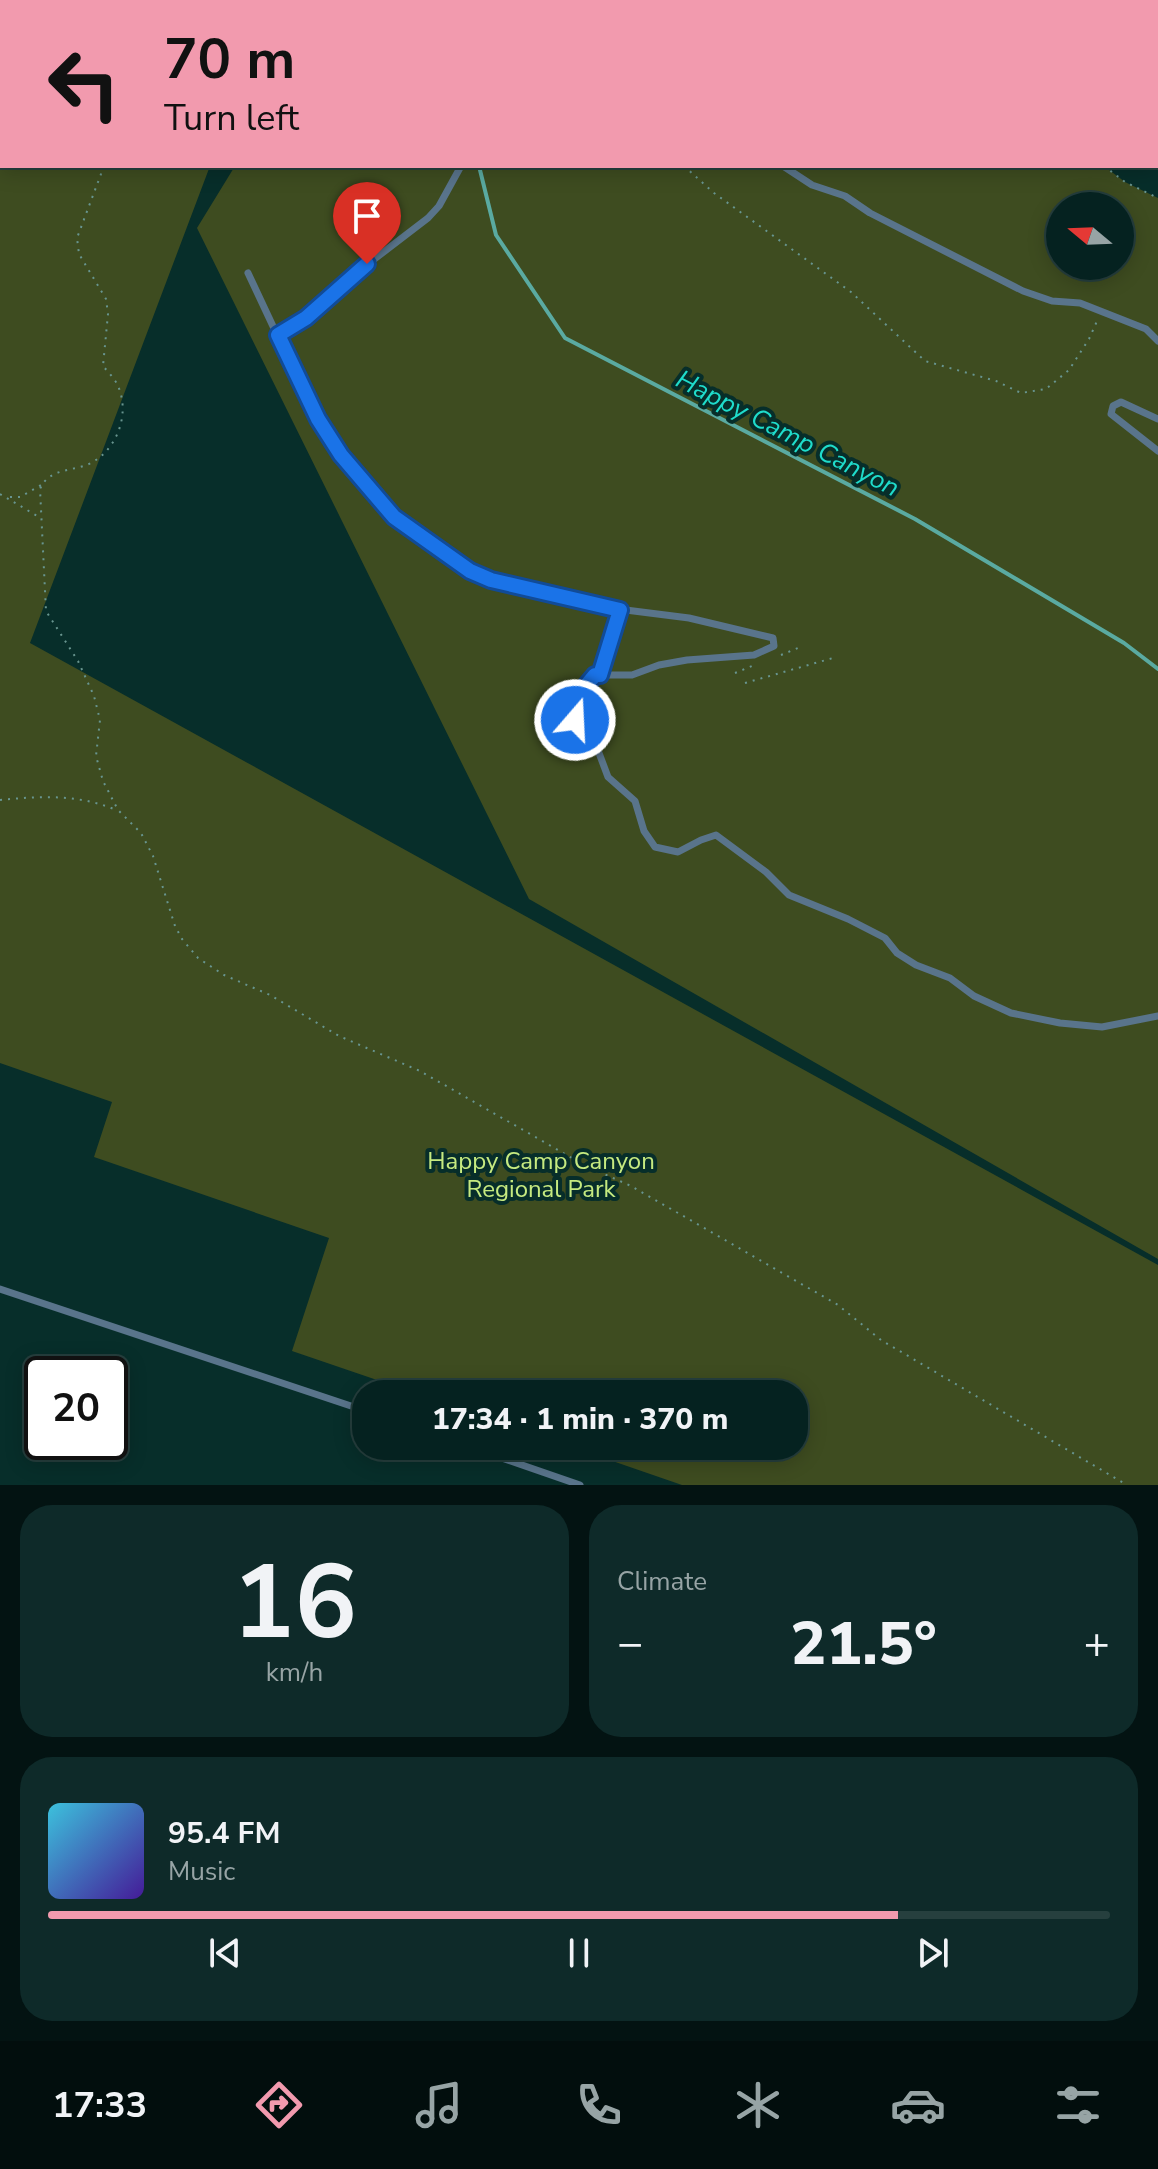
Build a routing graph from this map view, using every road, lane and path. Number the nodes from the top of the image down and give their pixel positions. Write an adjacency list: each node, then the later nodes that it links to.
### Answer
1 (103, 168): 13 (path)
2 (460, 168): 9 (lane)
3 (686, 168): 8 (path)
4 (785, 168): 8 (lane)
5 (1107, 168): 6 (path)
6 (1158, 198)
7 (248, 273): 9 (lane)
8 (1100, 313): 10 (lane)
9 (278, 335): 17 (lane)
10 (1158, 341)
11 (1158, 419): 12 (lane)
12 (1158, 451)
13 (42, 485): 15 (path); 16 (path)
14 (0, 494): 15 (path)
15 (7, 497): 16 (path)
16 (40, 518): 22 (path)
17 (620, 610): 19 (lane); 19 (lane)
18 (833, 658): 20 (path)
19 (600, 675): 23 (lane)
20 (745, 683)
21 (0, 800): 22 (path)
22 (118, 810): 28 (path)
23 (1158, 1016)
24 (0, 1289): 25 (lane)
25 (352, 1406)
26 (508, 1460): 27 (lane)
27 (580, 1485)
28 (1127, 1485)

